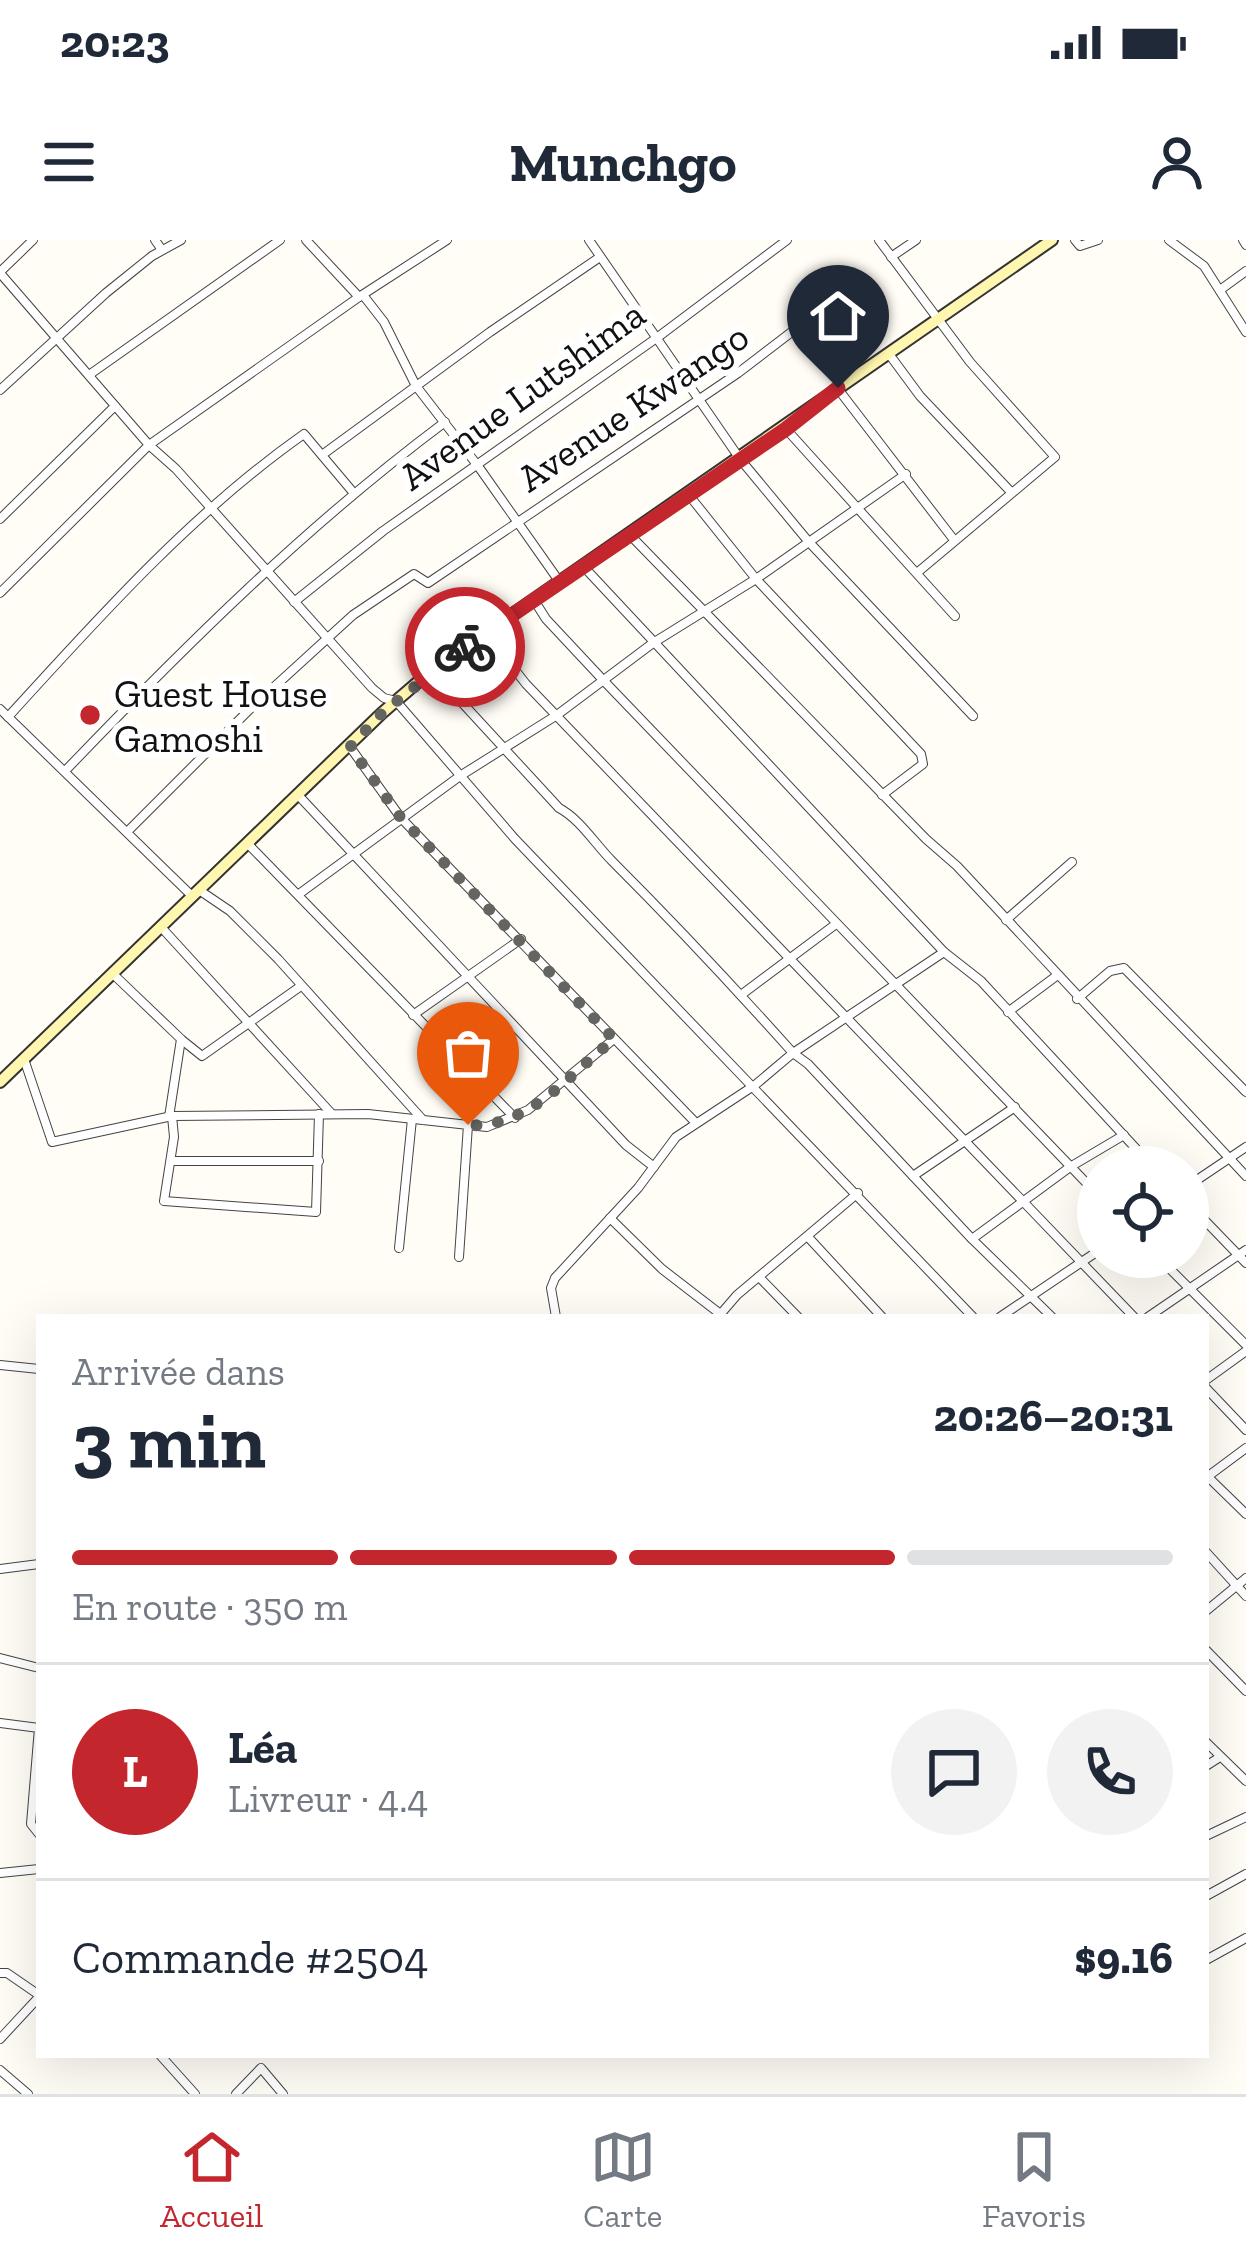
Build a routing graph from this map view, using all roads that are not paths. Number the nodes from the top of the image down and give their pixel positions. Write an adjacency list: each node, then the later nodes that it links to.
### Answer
1 (33, 240): 19 (street)
2 (155, 240): 15 (street)
3 (181, 240): 15 (street)
4 (280, 240): 28 (street)
5 (306, 240): 22 (street)
6 (447, 240): 22 (street)
7 (589, 240): 16 (street)
8 (787, 240): 25 (street, Avenue Lutshima)
9 (879, 240): 17 (street)
10 (916, 240): 17 (street)
11 (1052, 240): 23 (main road)
12 (1075, 240): 13 (street)
13 (1098, 240)
14 (1169, 240): 20 (street)
15 (163, 250): 26 (street)
16 (600, 257): 25 (street); 29 (street)
17 (891, 257): 23 (street)
18 (1246, 271): 20 (street)
19 (0, 273): 26 (street)
20 (1220, 290): 24 (street)
21 (840, 295): 32 (street, Avenue Kwango)
22 (361, 296): 29 (street); 36 (street)
23 (939, 321): 27 (main road); 42 (street)
24 (1246, 332)
25 (658, 337): 32 (street); 39 (street, Avenue Lutshima)
26 (59, 340): 28 (street); 31 (street)
27 (890, 354): 30 (main road); 42 (street)
28 (89, 375): 33 (street)
29 (416, 386): 34 (street); 37 (street)
30 (838, 388): 35 (main road); 40 (street)
31 (0, 391)
32 (700, 399): 38 (street); 47 (street, Avenue Kwango)
33 (115, 406): 36 (street); 46 (street)
34 (445, 422): 39 (street); 41 (street)
35 (786, 429): 38 (main road); 44 (street)
36 (149, 445): 45 (street); 56 (street)
37 (322, 455): 41 (street); 45 (street)
38 (740, 459): 43 (main road); 50 (street)
39 (478, 466): 47 (street); 58 (street, Avenue Lutshima)
40 (906, 474): 44 (street); 49 (street)
41 (352, 492): 52 (street)
42 (1011, 492): 49 (street)
43 (688, 494): 48 (main road); 54 (street)
44 (856, 507): 50 (street); 53 (street)
45 (211, 510): 52 (street); 67 (street)
46 (0, 519)
47 (517, 523): 55 (street); 62 (street, Avenue Kwango)
48 (629, 534): 51 (main road); 59 (street)
49 (954, 540): 53 (street)
50 (808, 541): 54 (street); 69 (street)
51 (583, 566): 55 (main road); 63 (street)
52 (265, 572): 58 (street); 72 (street)
53 (918, 572): 60 (street)
54 (756, 579): 59 (street); 75 (street)
55 (560, 582): 57 (main road)
56 (0, 593)
57 (534, 600): 61 (main road); 65 (street)
58 (294, 602): 62 (street)
59 (706, 609): 63 (street); 75 (street)
60 (955, 616)
61 (486, 633): 64 (main road); 68 (street)
62 (327, 639): 66 (street); 77 (street)
63 (653, 643): 65 (street); 87 (street)
64 (432, 670): 66 (main road); 71 (street)
65 (604, 680): 68 (street); 84 (street)
66 (396, 701): 70 (main road); 73 (street)
67 (4, 713): 72 (street)
68 (557, 715): 71 (street); 88 (street)
69 (973, 716)
70 (350, 747): 74 (main road); 76 (street)
71 (506, 748): 73 (street); 94 (street)
72 (66, 770): 77 (street)
73 (460, 776): 76 (street); 106 (street)
74 (298, 795): 78 (main road); 79 (street)
75 (882, 795): 83 (street)
76 (401, 818): 79 (street); 86 (street)
77 (127, 832): 81 (street)
78 (249, 844): 81 (main road); 82 (street)
79 (351, 854): 82 (street); 90 (street)
80 (1072, 862): 83 (street)
81 (195, 893): 85 (main road); 92 (street)
82 (299, 894): 97 (street)
83 (1006, 920): 91 (street)
84 (836, 924): 88 (street); 93 (street)
85 (160, 926): 89 (main road); 99 (street)
86 (521, 939): 90 (street); 101 (street)
87 (944, 952): 93 (street); 96 (street)
88 (790, 959): 94 (street); 98 (street)
89 (111, 973): 100 (street); 103 (main road)
90 (466, 977): 97 (street); 104 (street)
91 (1056, 977): 95 (street); 96 (street)
92 (301, 986): 99 (street); 114 (street)
93 (895, 986): 98 (street); 108 (street)
94 (741, 995): 102 (street)
95 (1077, 998): 107 (street); 121 (street)
96 (1008, 1012): 117 (street)
97 (413, 1015): 113 (street)
98 (846, 1018): 102 (street); 118 (street)
99 (249, 1022): 100 (street); 109 (street)
100 (181, 1039): 111 (street)
101 (614, 1039): 104 (street); 115 (street)
102 (793, 1053): 106 (street); 128 (street)
103 (23, 1058): 105 (main road); 111 (street)
104 (564, 1079): 113 (street); 124 (street)
105 (0, 1082)
106 (755, 1085): 115 (street); 130 (street)
107 (1246, 1092)
108 (1015, 1107): 118 (street); 125 (street)
109 (331, 1113): 110 (street); 112 (street)
110 (319, 1114): 111 (street); 123 (street)
111 (170, 1116): 122 (street)
112 (412, 1118): 114 (street); 136 (street)
113 (515, 1118): 116 (street)
114 (423, 1120): 116 (street)
115 (695, 1122): 124 (street)
116 (468, 1125): 138 (street)
117 (1124, 1135): 119 (street); 125 (street)
118 (963, 1140): 128 (street); 131 (street)
119 (1134, 1146)
120 (1246, 1147): 121 (street)
121 (1229, 1159): 126 (street); 129 (street)
122 (171, 1161): 123 (street); 123 (street)
123 (319, 1162)
124 (654, 1167): 132 (street)
125 (1070, 1167): 127 (street); 131 (street)
126 (1209, 1172)
127 (1077, 1174)
128 (913, 1176): 135 (street)
129 (1246, 1176)
130 (858, 1193): 134 (street); 151 (street)
131 (1023, 1202): 135 (street); 139 (street)
132 (610, 1218): 146 (street); 147 (street)
133 (1209, 1223): 137 (street)
134 (808, 1237): 141 (street); 150 (street)
135 (972, 1239): 145 (street)
136 (399, 1248)
137 (1243, 1256): 144 (street)
138 (459, 1257)
139 (1077, 1260)
140 (1077, 1265): 145 (street)
141 (759, 1276): 148 (street); 149 (street)
142 (1095, 1278): 154 (street)
143 (1179, 1278): 144 (street)
144 (1190, 1289): 155 (street); 156 (street)
145 (1033, 1297): 152 (street); 153 (street)
146 (555, 1314)
147 (717, 1314)
148 (719, 1314)
149 (795, 1314)
150 (879, 1314)
151 (971, 1314)
152 (1005, 1314)
153 (1049, 1314)
154 (1131, 1314)
155 (1152, 1314)
156 (1246, 1348): 159 (street)
157 (0, 1365): 158 (street)
158 (36, 1369)
159 (1209, 1381)
160 (1209, 1387): 161 (street)
161 (1246, 1430)
162 (1246, 1448): 163 (street)
163 (1209, 1476)
164 (1209, 1479): 165 (street)
165 (1246, 1514)
166 (1209, 1554): 169 (street)
167 (36, 1564): 168 (street)
168 (0, 1569)
169 (1242, 1580): 170 (street); 171 (street)
170 (1246, 1596)
171 (1209, 1608)
172 (1209, 1653): 175 (street)
173 (0, 1658): 174 (street)
174 (36, 1667)
175 (1246, 1691)
176 (0, 1723): 177 (street)
177 (36, 1728)
178 (1209, 1745): 179 (street)
179 (1220, 1756): 181 (street); 182 (street)
180 (36, 1764): 184 (street)
181 (1209, 1764)
182 (1246, 1781)
183 (1246, 1817): 185 (street)
184 (36, 1830)
185 (1209, 1835)
186 (36, 1870): 187 (street)
187 (0, 1873)
188 (1246, 1874): 189 (street)
189 (1209, 1895)
190 (1246, 1938): 191 (street)
191 (1209, 1958)
192 (0, 1973): 193 (street)
193 (36, 1994)
194 (36, 1999): 195 (street)
195 (0, 2039)
196 (163, 2058): 199 (street)
197 (0, 2070): 198 (street)
198 (28, 2094)
199 (195, 2094)
200 (236, 2094): 201 (street)
201 (283, 2094)

